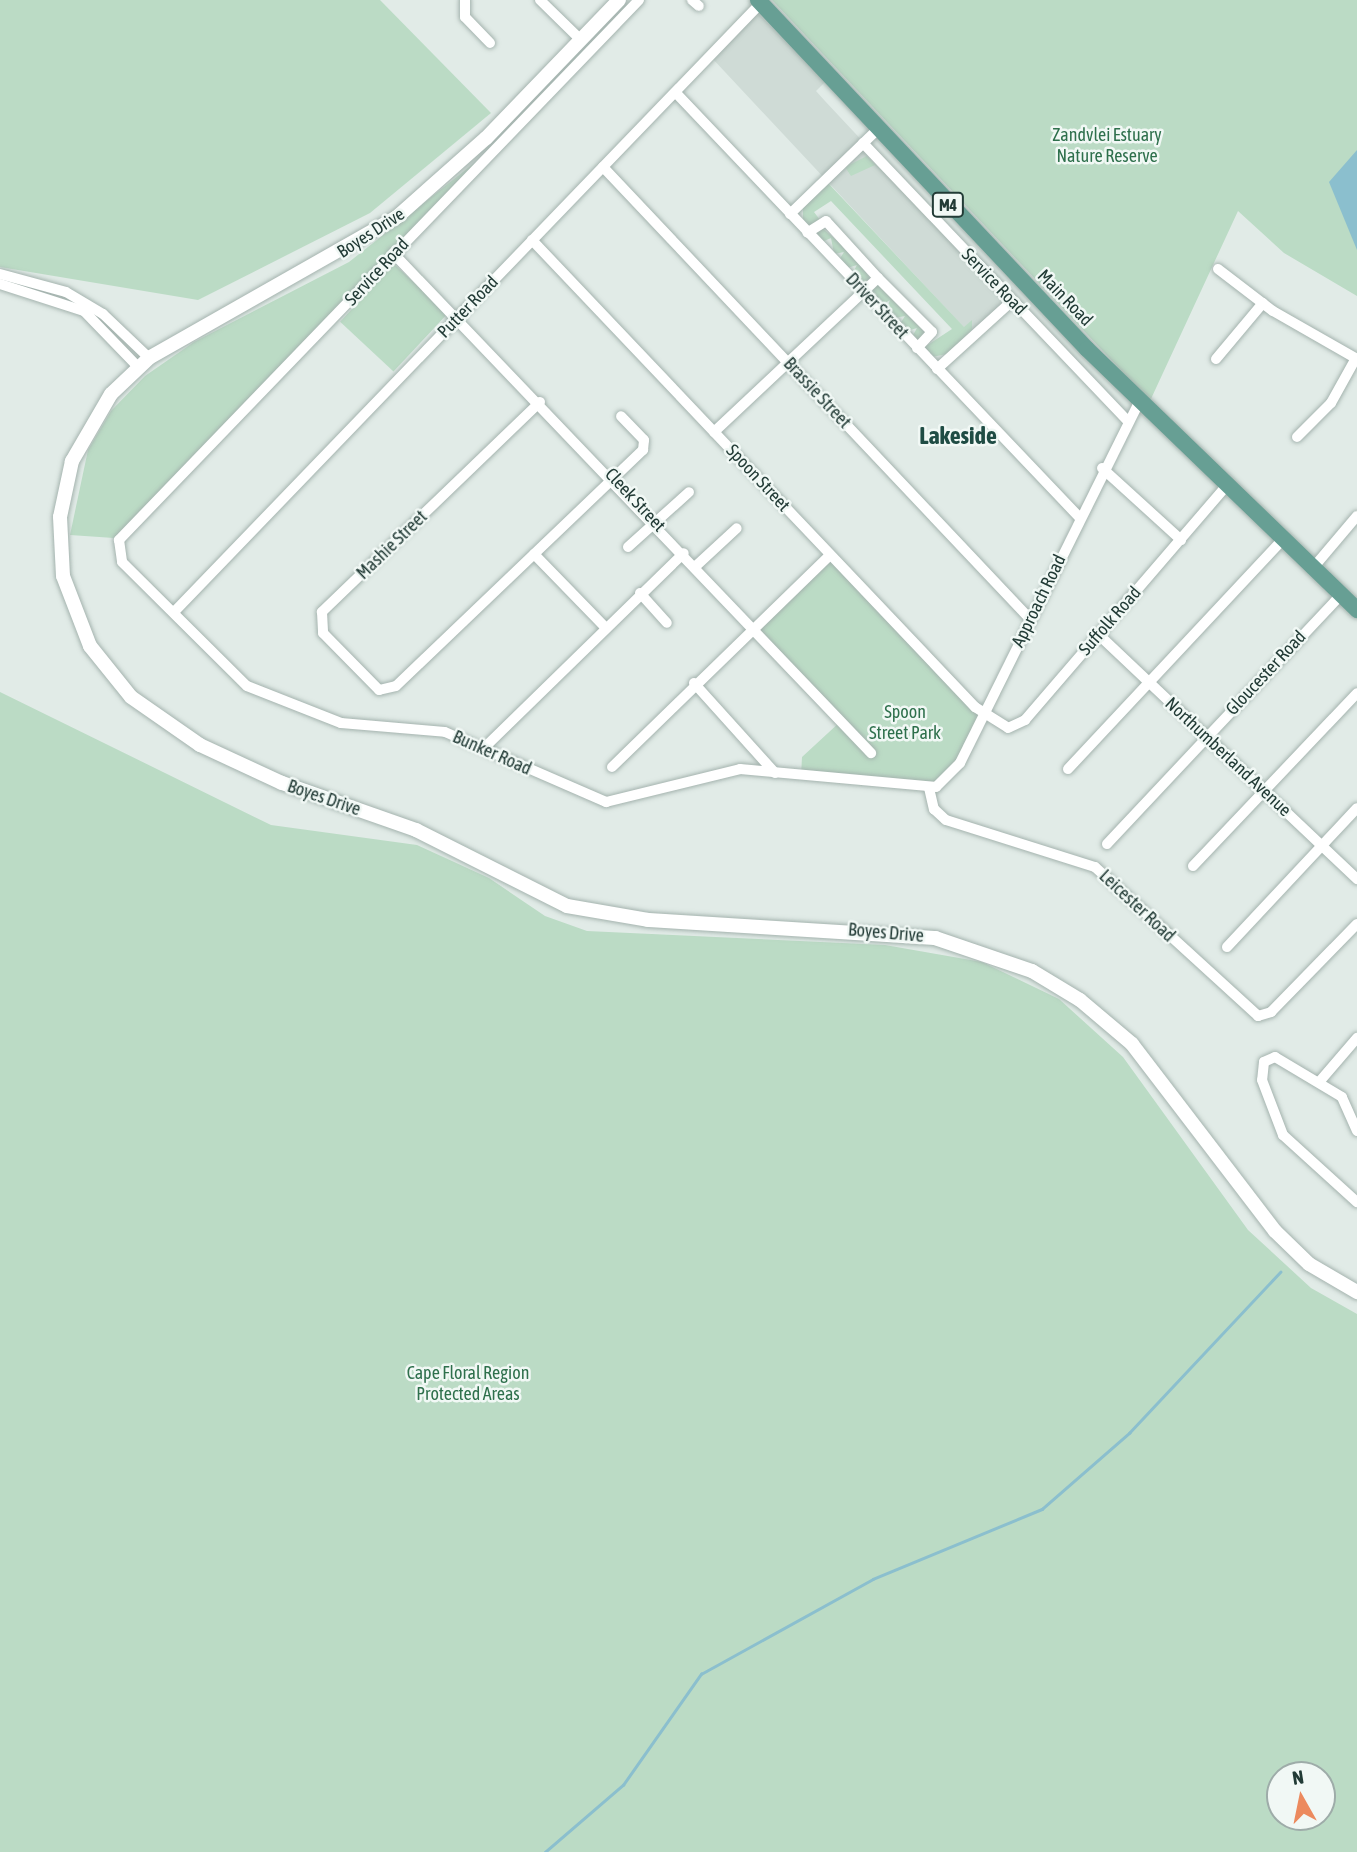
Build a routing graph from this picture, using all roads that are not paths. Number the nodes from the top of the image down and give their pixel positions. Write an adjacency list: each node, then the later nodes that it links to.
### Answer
1 (465, 0): 7 (street)
2 (540, 0): 6 (street)
3 (619, 0): 6 (main road, Boyes Drive)
4 (639, 0): 15 (street, Service Road)
5 (760, 2): 8 (street, Putter Road); 9 (main road, Main Road / M4)
6 (581, 40): 28 (main road, Boyes Drive)
7 (489, 43)
8 (676, 93): 11 (street, Putter Road); 12 (street, Driver Street)
9 (877, 130): 10 (street); 25 (main road, Main Road / M4)
10 (863, 143): 12 (street); 21 (street, Service Road)
11 (603, 167): 14 (street, Putter Road); 29 (street, Brassie Street)
12 (790, 214): 13 (street, Driver Street)
13 (807, 233): 18 (street); 20 (street, Driver Street)
14 (532, 240): 23 (street, Putter Road); 36 (street, Spoon Street)
15 (393, 253): 23 (street, Cleek Street); 48 (street, Service Road)
16 (1218, 269): 22 (street)
17 (0, 274): 28 (street)
18 (876, 280): 20 (street); 24 (street)
19 (0, 285): 28 (street)
20 (863, 292): 24 (street, Driver Street); 29 (street)
21 (1012, 301): 30 (street, Service Road); 31 (street)
22 (1263, 303): 26 (street); 27 (street)
23 (458, 317): 32 (street, Cleek Street); 58 (street, Putter Road)
24 (917, 348): 31 (street, Driver Street)
25 (1087, 349): 30 (street); 33 (main road, Main Road / M4)
26 (1356, 358): 37 (street)
27 (1216, 359)
28 (143, 363): 87 (main road, Boyes Drive)
29 (789, 363): 36 (street); 59 (street, Brassie Street)
30 (1072, 363): 35 (street, Service Road)
31 (937, 369): 43 (street, Driver Street)
32 (540, 402): 39 (street, Cleek Street); 51 (street, Mashie Street)
33 (1139, 402): 35 (street, Approach Road); 40 (main road, Main Road / M4)
34 (621, 416): 39 (street)
35 (1127, 420): 38 (street, Approach Road)
36 (714, 432): 52 (street, Spoon Street)
37 (1297, 437)
38 (1102, 468): 43 (street, Approach Road); 46 (street)
39 (615, 478): 44 (street, Cleek Street); 51 (street)
40 (1227, 485): 46 (street, Suffolk Road); 47 (main road, Main Road / M4)
41 (689, 492): 44 (street)
42 (1357, 516): 54 (street)
43 (1079, 517): 59 (street, Approach Road)
44 (656, 522): 49 (street); 50 (street, Cleek Street)
45 (737, 528): 53 (street)
46 (1181, 540): 63 (street, Suffolk Road)
47 (1283, 540): 54 (main road, Main Road / M4); 64 (street)
48 (117, 545): 58 (street, Bunker Road)
49 (628, 547)
50 (684, 553): 53 (street, Cleek Street); 55 (street)
51 (534, 554): 61 (street)
52 (830, 555): 62 (street); 67 (street, Spoon Street)
53 (697, 565): 62 (street, Cleek Street)
54 (1313, 568): 56 (main road, Main Road / M4)
55 (640, 593): 60 (street); 61 (street)
56 (1341, 595): 57 (main road, Main Road / M4); 68 (street, Gloucester Road)
57 (1357, 610)
58 (175, 611): 69 (street, Bunker Road)
59 (1031, 619): 67 (street, Approach Road)
60 (667, 623)
61 (604, 626): 69 (street)
62 (754, 627): 65 (street); 70 (street, Cleek Street)
63 (1098, 634): 64 (street, Northumberland Avenue); 67 (street, Suffolk Road)
64 (1149, 682): 68 (street, Northumberland Avenue); 72 (street)
65 (694, 683): 71 (street); 73 (street)
66 (1357, 693): 75 (street)
67 (985, 713): 74 (street, Approach Road)
68 (1206, 737): 75 (street, Northumberland Avenue); 77 (street, Gloucester Road)
69 (484, 748): 73 (street, Bunker Road)
70 (872, 753)
71 (612, 767)
72 (1068, 769)
73 (775, 773): 74 (street, Bunker Road)
74 (929, 788): 81 (street, Leicester Road)
75 (1264, 791): 78 (street, Northumberland Avenue); 79 (street)
76 (1357, 808): 78 (street)
77 (1107, 844)
78 (1322, 846): 80 (street, Northumberland Avenue); 82 (street)
79 (1193, 866)
80 (1357, 879)
81 (1357, 924)
82 (1227, 947)
83 (1357, 1038): 84 (street)
84 (1320, 1081): 85 (street); 86 (street)
85 (1357, 1131)
86 (1357, 1202)
87 (1357, 1292)

